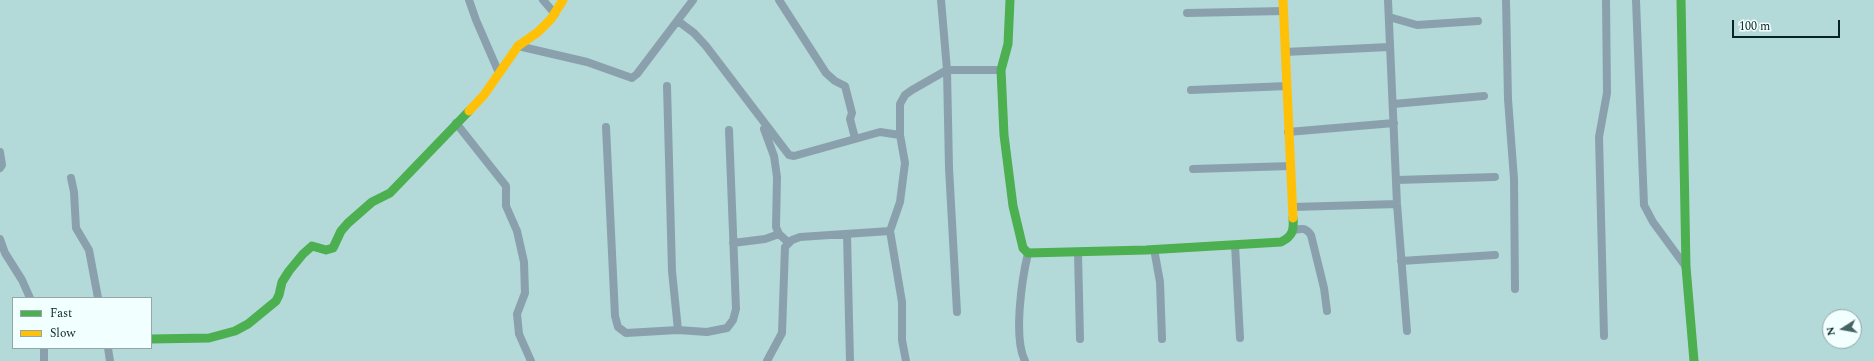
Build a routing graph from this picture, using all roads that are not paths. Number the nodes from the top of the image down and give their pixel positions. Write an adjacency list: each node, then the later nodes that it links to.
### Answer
1 (469, 0): 25 (street)
2 (543, 0): 16 (street)
3 (563, 0): 16 (street)
4 (693, 0): 18 (street)
5 (779, 0): 38 (street)
6 (941, 0): 23 (street)
7 (1010, 0): 24 (street)
8 (1283, 0): 14 (street)
9 (1388, 0): 17 (street)
10 (1506, 0): 62 (street)
11 (1606, 0): 69 (street)
12 (1636, 0): 61 (street)
13 (1681, 0): 61 (street)
14 (1284, 10): 15 (street); 22 (street)
15 (1187, 13)
16 (555, 14): 20 (street)
17 (1389, 16): 19 (street); 21 (street)
18 (678, 21): 20 (street); 31 (street)
19 (1478, 21)
20 (518, 46): 25 (street)
21 (1389, 47): 22 (street); 30 (street)
22 (1285, 52): 27 (street)
23 (947, 70): 24 (street); 37 (street); 66 (street)
24 (1001, 70): 57 (street)
25 (499, 73): 32 (street)
26 (667, 86): 67 (street)
27 (1287, 86): 28 (street); 36 (street)
28 (1191, 90)
29 (1484, 96): 30 (street)
30 (1393, 104): 33 (street)
31 (756, 113): 38 (street); 50 (street)
32 (456, 123): 71 (street); 78 (street)
33 (1394, 123): 36 (street); 45 (street)
34 (606, 127): 67 (street)
35 (729, 130): 53 (street)
36 (1288, 132): 40 (street)
37 (900, 135): 38 (street); 49 (street)
38 (855, 138)
39 (0, 152): 41 (street)
40 (1291, 166): 42 (street); 47 (street)
41 (0, 168)
42 (1193, 169)
43 (1495, 177): 45 (street)
44 (71, 178): 64 (street)
45 (1397, 180): 46 (street)
46 (1397, 204): 47 (street); 60 (street)
47 (1293, 207): 48 (street)
48 (1294, 230): 55 (street); 65 (street)
49 (890, 231): 51 (street); 81 (street)
50 (779, 234): 53 (street); 54 (street)
51 (847, 234): 54 (street); 80 (street)
52 (0, 239): 63 (street)
53 (733, 243): 67 (street)
54 (789, 243): 79 (street)
55 (1235, 246): 56 (street); 70 (street)
56 (1154, 249): 58 (street); 73 (street)
57 (1028, 253): 58 (street); 82 (street)
58 (1078, 253): 72 (street)
59 (1495, 255): 60 (street)
60 (1401, 261): 68 (street)
61 (1686, 267): 83 (street)
62 (1515, 289)
63 (30, 297)
64 (98, 297)
65 (1327, 311)
66 (957, 312)
67 (678, 330)
68 (1407, 331)
69 (1604, 336)
70 (1240, 338)
71 (152, 339)
72 (1080, 339)
73 (1162, 339)
74 (44, 349): 76 (street)
75 (108, 349): 77 (street)
76 (44, 361)
77 (110, 361)
78 (531, 361)
79 (768, 361)
80 (850, 361)
81 (906, 361)
82 (1025, 361)
83 (1694, 361)

